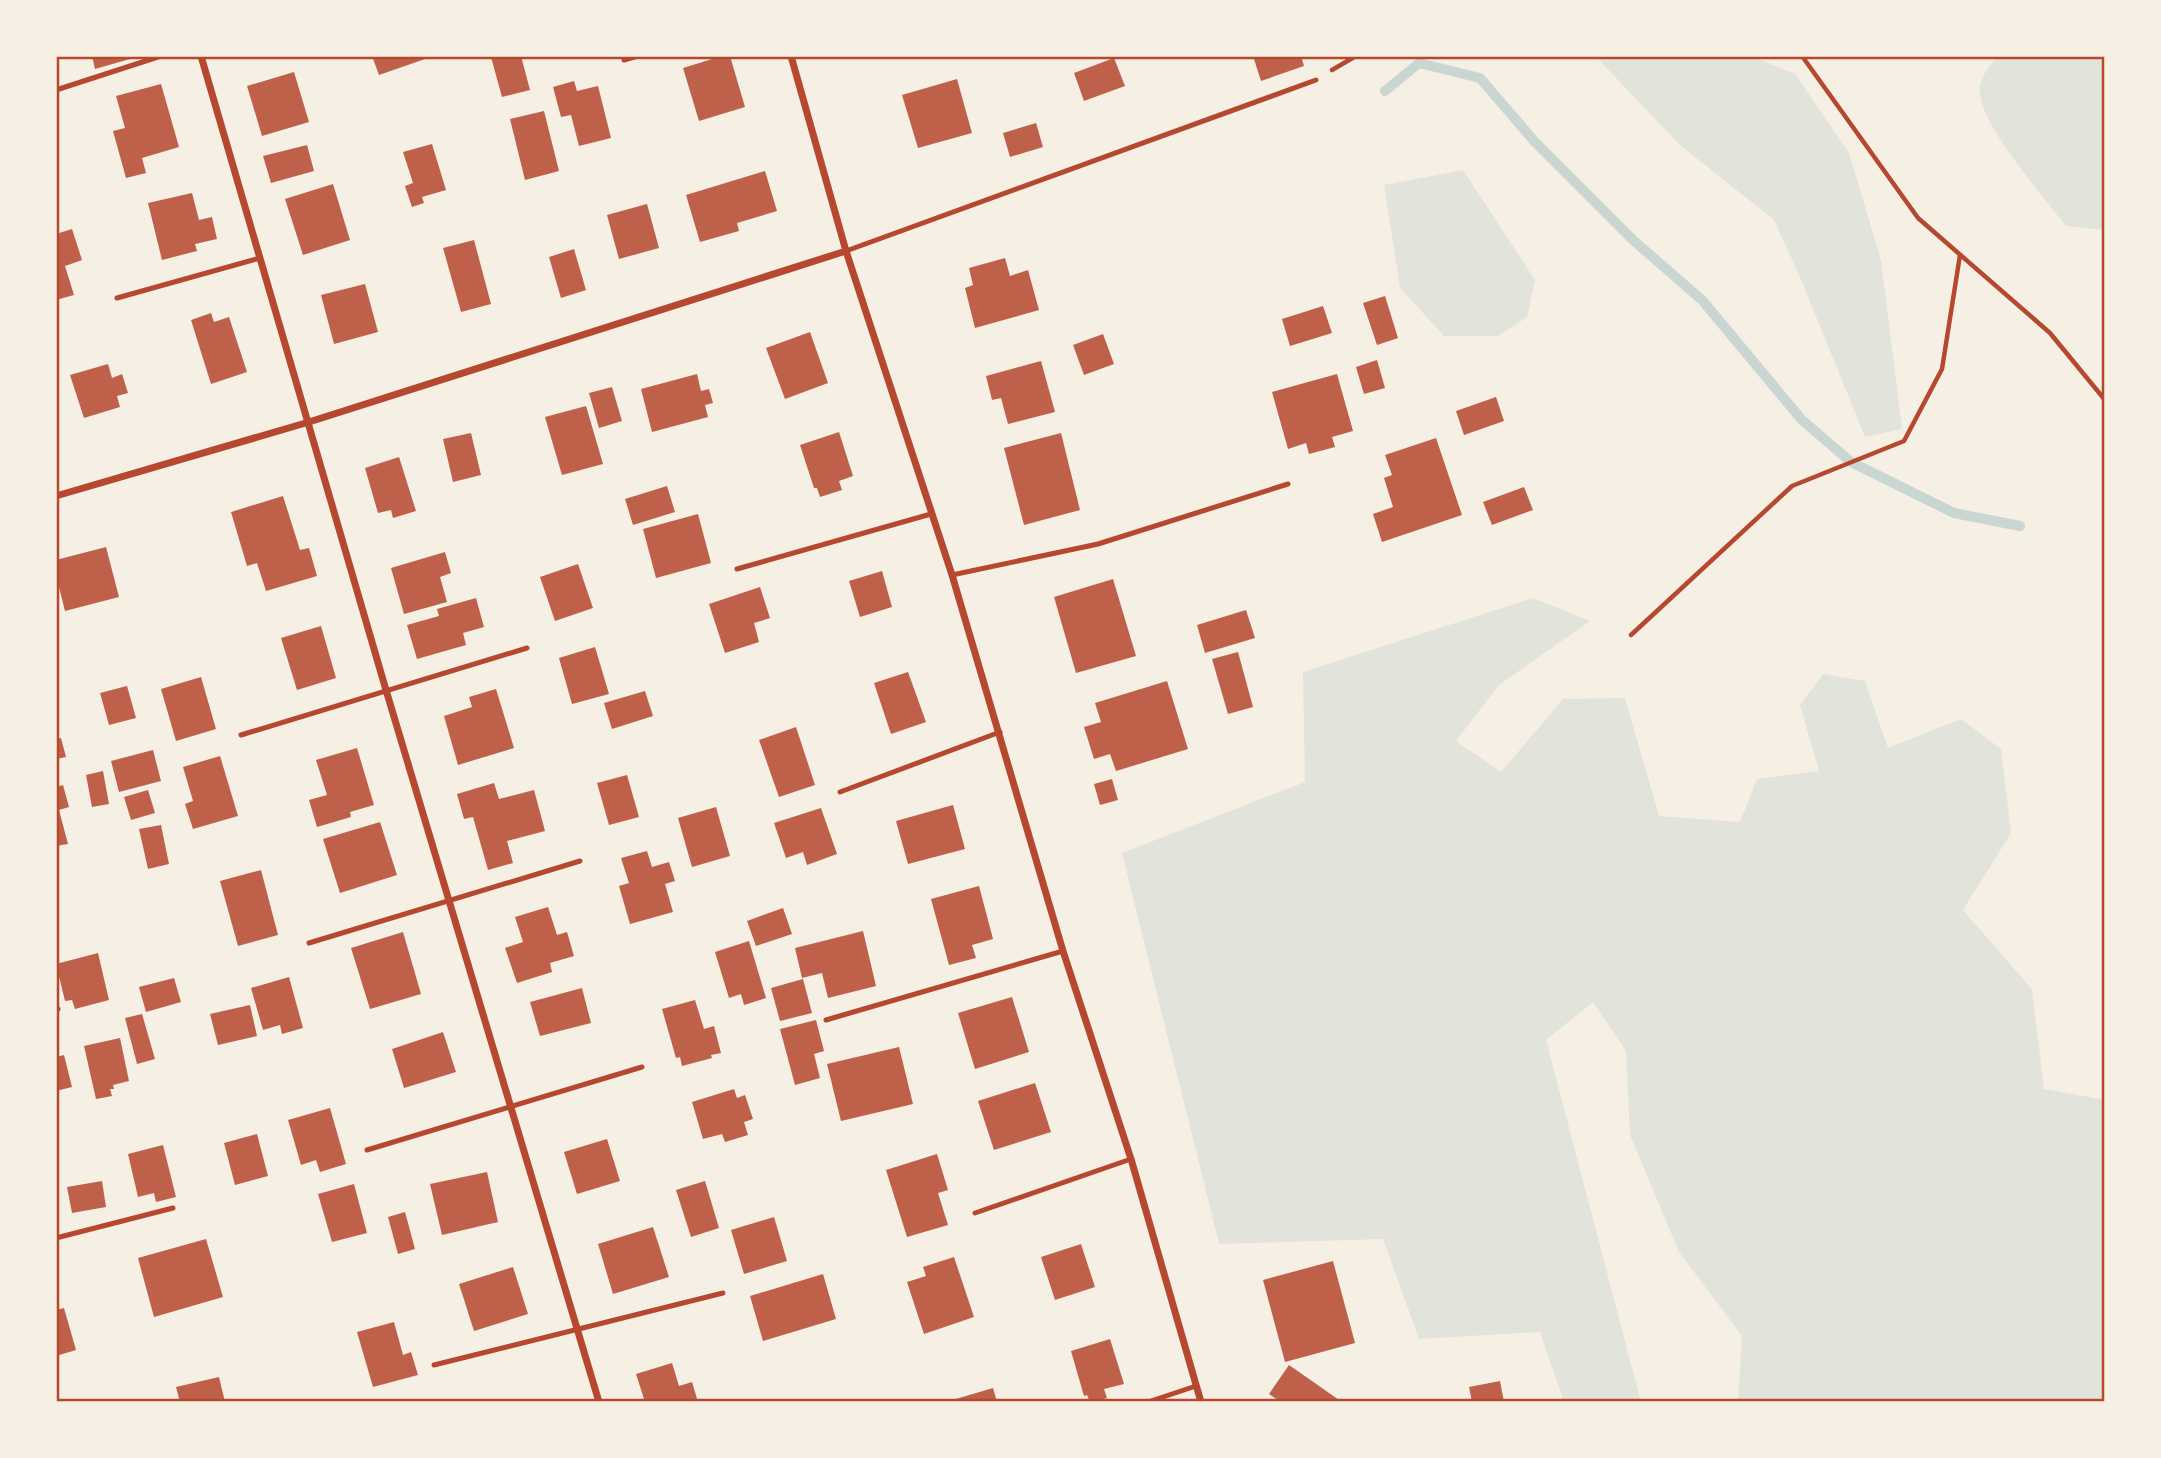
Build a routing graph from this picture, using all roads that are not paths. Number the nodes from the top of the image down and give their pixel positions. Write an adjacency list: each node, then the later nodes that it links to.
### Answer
1 (161, 56): 7 (lane)
2 (201, 56): 9 (street)
3 (638, 56): 5 (lane)
4 (790, 56): 8 (street)
5 (624, 60)
6 (1316, 80): 8 (lane)
7 (56, 90)
8 (846, 251): 11 (street); 14 (street)
9 (260, 258): 10 (lane); 11 (street)
10 (117, 298)
11 (309, 422): 13 (street); 18 (street)
12 (1288, 484): 16 (lane)
13 (56, 496)
14 (931, 514): 15 (lane); 16 (street)
15 (737, 569)
16 (952, 575): 19 (street)
17 (527, 648): 18 (lane)
18 (386, 690): 20 (lane); 23 (street)
19 (1000, 732): 21 (lane); 25 (street)
20 (241, 735)
21 (840, 792)
22 (580, 861): 23 (lane)
23 (450, 901): 24 (lane); 28 (street)
24 (309, 943)
25 (1063, 951): 26 (lane); 30 (street)
26 (826, 1020)
27 (642, 1067): 28 (lane)
28 (511, 1107): 29 (lane); 35 (street)
29 (367, 1150)
30 (1131, 1160): 32 (lane); 37 (street)
31 (173, 1208): 33 (lane)
32 (975, 1213)
33 (56, 1238)
34 (723, 1293): 35 (lane)
35 (578, 1327): 36 (lane); 38 (street)
36 (434, 1365)
37 (1196, 1386): 39 (lane); 40 (street)
38 (599, 1402)
39 (1148, 1402)
40 (1201, 1402)

